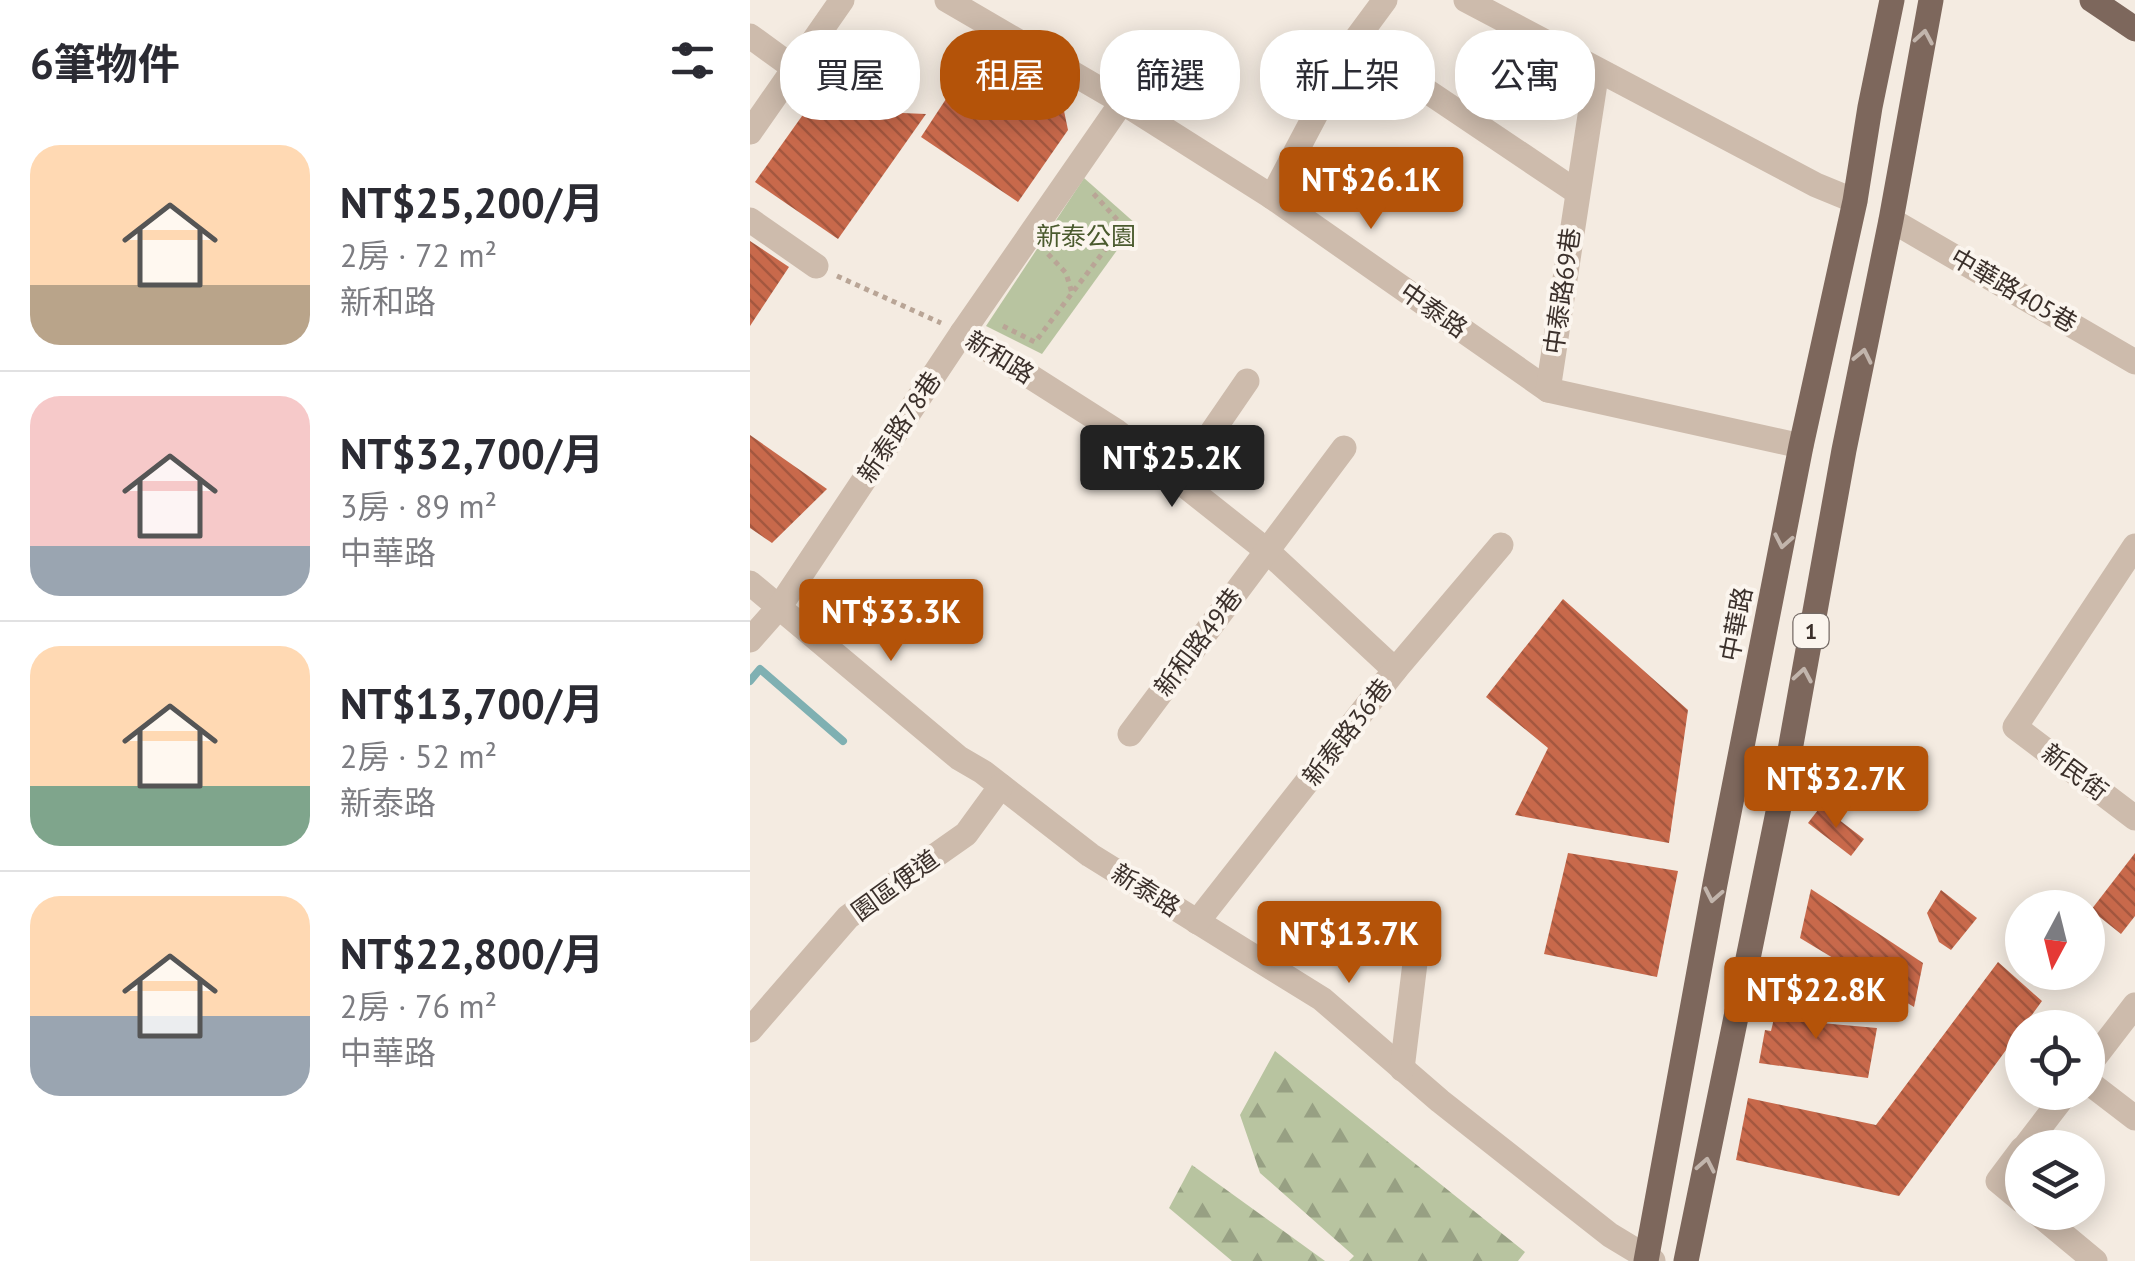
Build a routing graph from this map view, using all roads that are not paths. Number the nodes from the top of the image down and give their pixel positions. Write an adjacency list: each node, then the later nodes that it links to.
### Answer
1 (842, 0): 9 (street)
2 (947, 0): 15 (street, 中泰路)
3 (1385, 0): 10 (street)
4 (1466, 0): 13 (street)
5 (1892, 0): 23 (main road, 中華路 / 1)
6 (1930, 0): 25 (main road, 1, one-way to 6)
7 (2092, 0): 8 (main road)
8 (2135, 29)
9 (821, 30)
10 (1363, 30)
11 (750, 36): 12 (street)
12 (780, 58)
13 (1597, 70): 21 (street, 中泰路69巷); 23 (street)
14 (780, 88): 20 (street)
15 (1100, 89)
16 (1435, 96): 21 (street)
17 (1110, 120): 27 (street, 新泰路78巷)
18 (1151, 120): 22 (street, 中泰路)
19 (1312, 120): 22 (street)
20 (750, 132)
21 (1577, 192): 30 (street, 中泰路69巷)
22 (1272, 196): 30 (street, 中泰路)
23 (1854, 201): 31 (main road, 中華路 / 1)
24 (750, 220): 26 (street)
25 (1891, 220): 28 (street, 中華路405巷); 56 (main road, 1, one-way to 25)
26 (816, 266)
27 (962, 333): 33 (street, 新和路); 38 (street, 新泰路78巷)
28 (2135, 362)
29 (1246, 381): 33 (street)
30 (1548, 390): 31 (street, 中泰路)
31 (1801, 446): 55 (main road, 中華路 / 1, one-way to 55)
32 (1344, 448): 36 (street, 新和路49巷)
33 (1179, 480): 36 (street, 新和路)
34 (1501, 545): 40 (street, 新泰路36巷)
35 (2135, 546): 43 (street, 新民街)
36 (1266, 550): 40 (street, 新和路); 41 (street, 新和路49巷)
37 (750, 583): 38 (street, 新泰路)
38 (780, 606): 39 (street, 新泰路78巷); 42 (street, 新泰路)
39 (750, 640)
40 (1396, 670): 44 (street, 新泰路36巷)
41 (1130, 734)
42 (1001, 786): 44 (street, 新泰路); 47 (street, 園區便道)
43 (2135, 818)
44 (1197, 922): 49 (street, 新泰路)
45 (1415, 963): 49 (street)
46 (2135, 1005): 48 (street)
47 (750, 1030)
48 (2105, 1044)
49 (1402, 1069): 55 (street, 新泰路)
50 (2105, 1095): 52 (street)
51 (2053, 1110): 53 (street)
52 (2135, 1118)
53 (2037, 1130)
54 (2058, 1230): 57 (street)
55 (1649, 1260)
56 (1686, 1261)
57 (2095, 1261)

